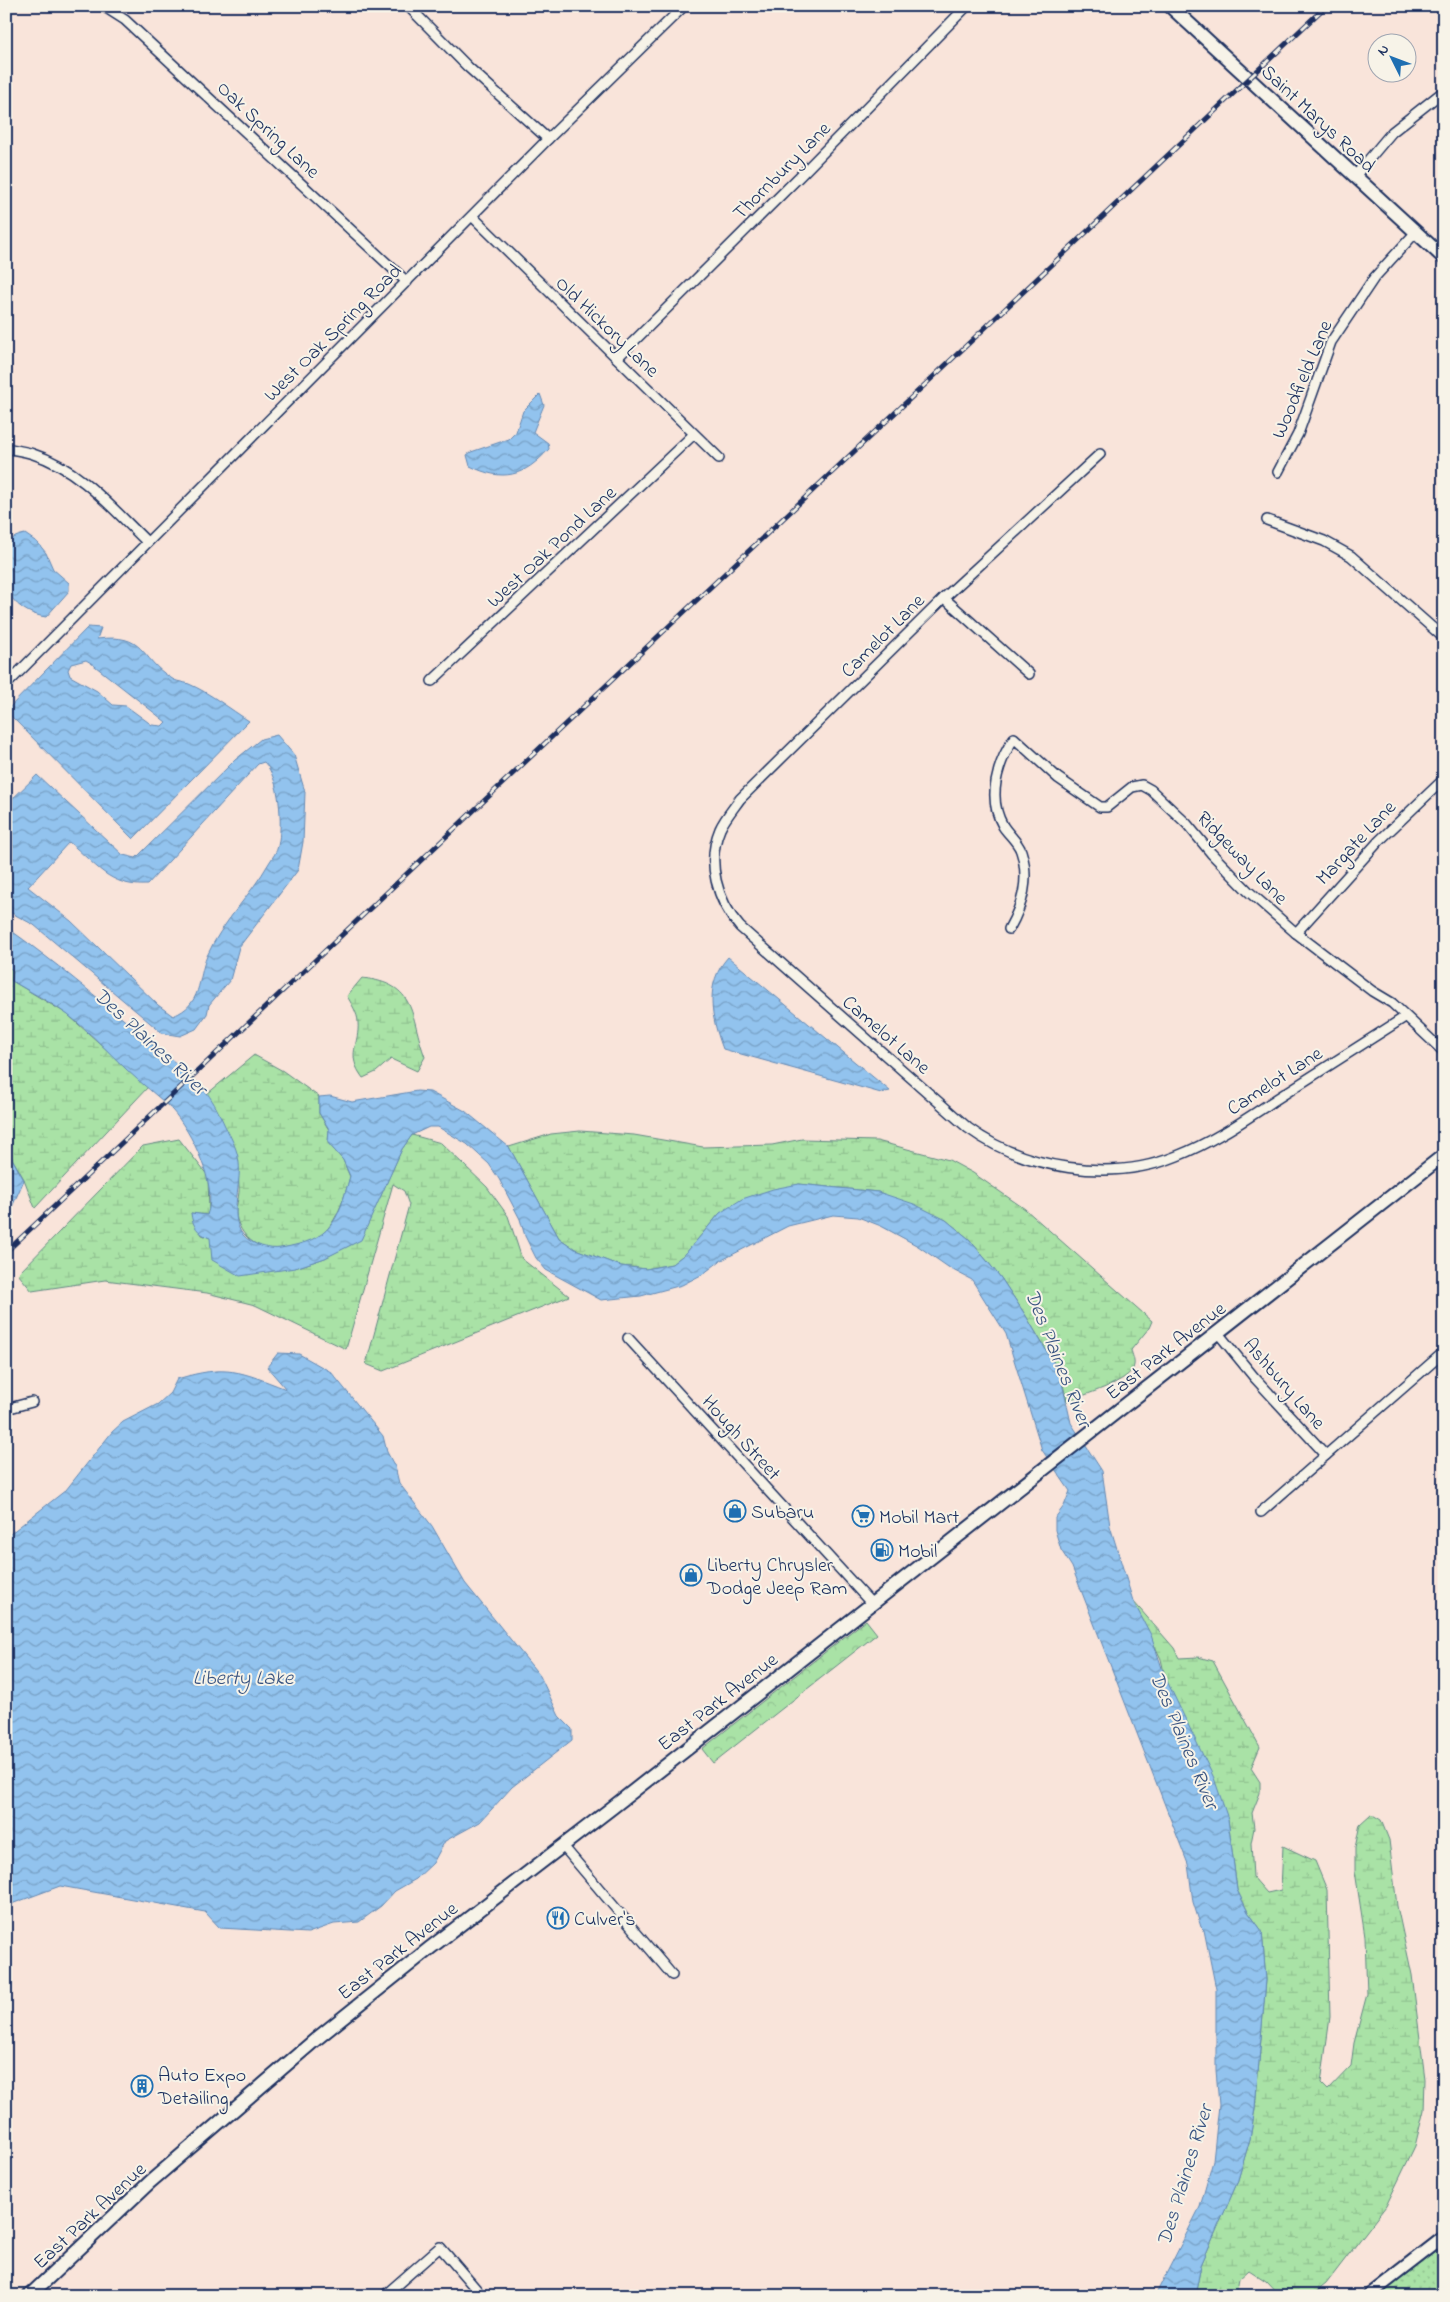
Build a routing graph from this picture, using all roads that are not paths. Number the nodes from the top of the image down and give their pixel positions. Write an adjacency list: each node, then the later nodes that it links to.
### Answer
1 (103, 6): 12 (street, Oak Spring Lane)
2 (408, 6): 7 (street)
3 (684, 6): 7 (street, West Oak Spring Road)
4 (967, 6): 13 (street, Thornbury Lane)
5 (1170, 6): 8 (main road, Saint Marys Road)
6 (1444, 91): 8 (street)
7 (548, 139): 9 (street, West Oak Spring Road)
8 (1355, 176): 10 (main road, Saint Marys Road)
9 (473, 217): 12 (street, West Oak Spring Road); 13 (street, Old Hickory Lane)
10 (1416, 232): 11 (main road, Saint Marys Road); 18 (street, Woodfield Lane)
11 (1444, 258)
12 (407, 282): 20 (street, West Oak Spring Road)
13 (617, 358): 14 (street, Old Hickory Lane)
14 (693, 435): 17 (street, Old Hickory Lane); 24 (street, West Oak Pond Lane)
15 (6, 448): 20 (street)
16 (1100, 454): 21 (street, Camelot Lane)
17 (719, 458)
18 (1278, 472)
19 (1267, 520): 22 (street)
20 (147, 542): 25 (street, West Oak Spring Road)
21 (944, 598): 23 (street, Camelot Lane); 29 (street, Camelot Lane)
22 (1444, 638)
23 (1029, 674)
24 (432, 681)
25 (6, 685)
26 (1444, 778): 28 (street, Margate Lane)
27 (1009, 929): 28 (street, Ridgeway Lane)
28 (1296, 933): 29 (street, Ridgeway Lane)
29 (1406, 1017): 30 (street, Ridgeway Lane)
30 (1444, 1052)
31 (1444, 1156): 32 (main road, East Park Avenue)
32 (1218, 1333): 37 (street, Ashbury Lane); 39 (main road, East Park Avenue)
33 (628, 1338): 39 (street, Hough Street)
34 (1444, 1352): 37 (street, Ashbury Lane)
35 (32, 1402): 36 (street)
36 (6, 1409)
37 (1326, 1455): 38 (street, Ashbury Lane)
38 (1261, 1512)
39 (871, 1604): 40 (main road, East Park Avenue)
40 (563, 1846): 41 (street); 44 (main road, East Park Avenue)
41 (672, 1975)
42 (1444, 2237): 43 (street)
43 (1371, 2293)
44 (29, 2296)
45 (384, 2296): 46 (street)
46 (482, 2296)

